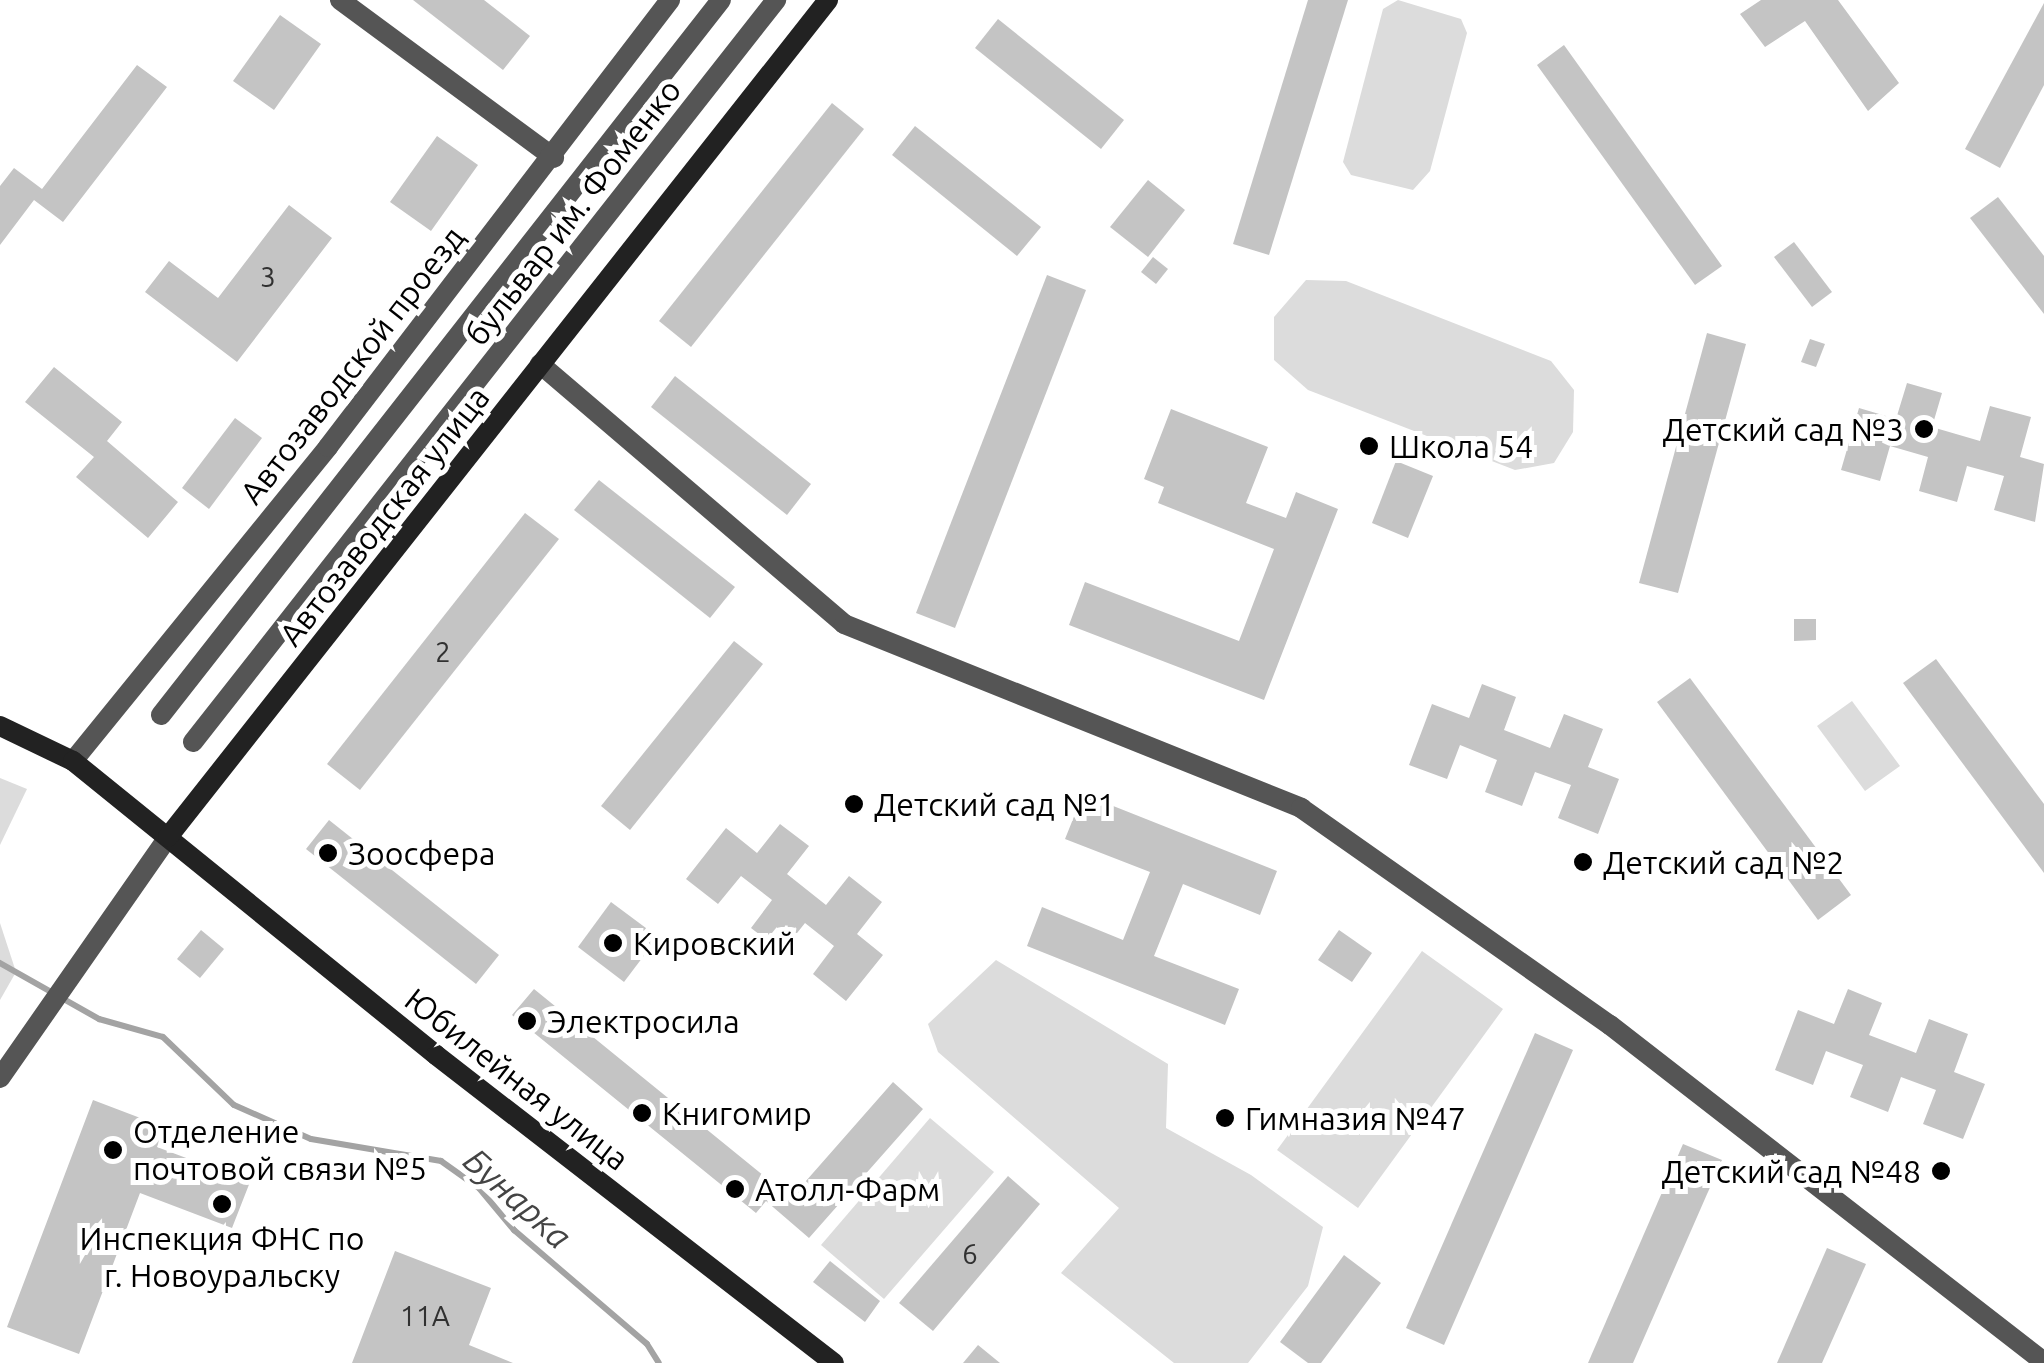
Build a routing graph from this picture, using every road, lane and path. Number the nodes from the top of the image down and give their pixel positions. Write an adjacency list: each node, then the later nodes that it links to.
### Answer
1 (340, 0): 6 (street)
2 (670, 0): 6 (street, Автозаводской проезд)
3 (720, 0): 8 (street, бульвар им. Фоменко)
4 (776, 0): 10 (street, бульвар им. Фоменко)
5 (828, 0): 7 (street, Автозаводская улица)
6 (554, 158): 11 (street, Автозаводской проезд)
7 (540, 364): 12 (street, Автозаводская улица); 14 (street)
8 (161, 715)
9 (0, 726): 11 (street, Юбилейная улица)
10 (193, 742)
11 (74, 762): 12 (street, Юбилейная улица)
12 (168, 836): 13 (street, Автозаводская улица); 15 (street, Юбилейная улица)
13 (0, 1078)
14 (2044, 1362)
15 (834, 1363)

